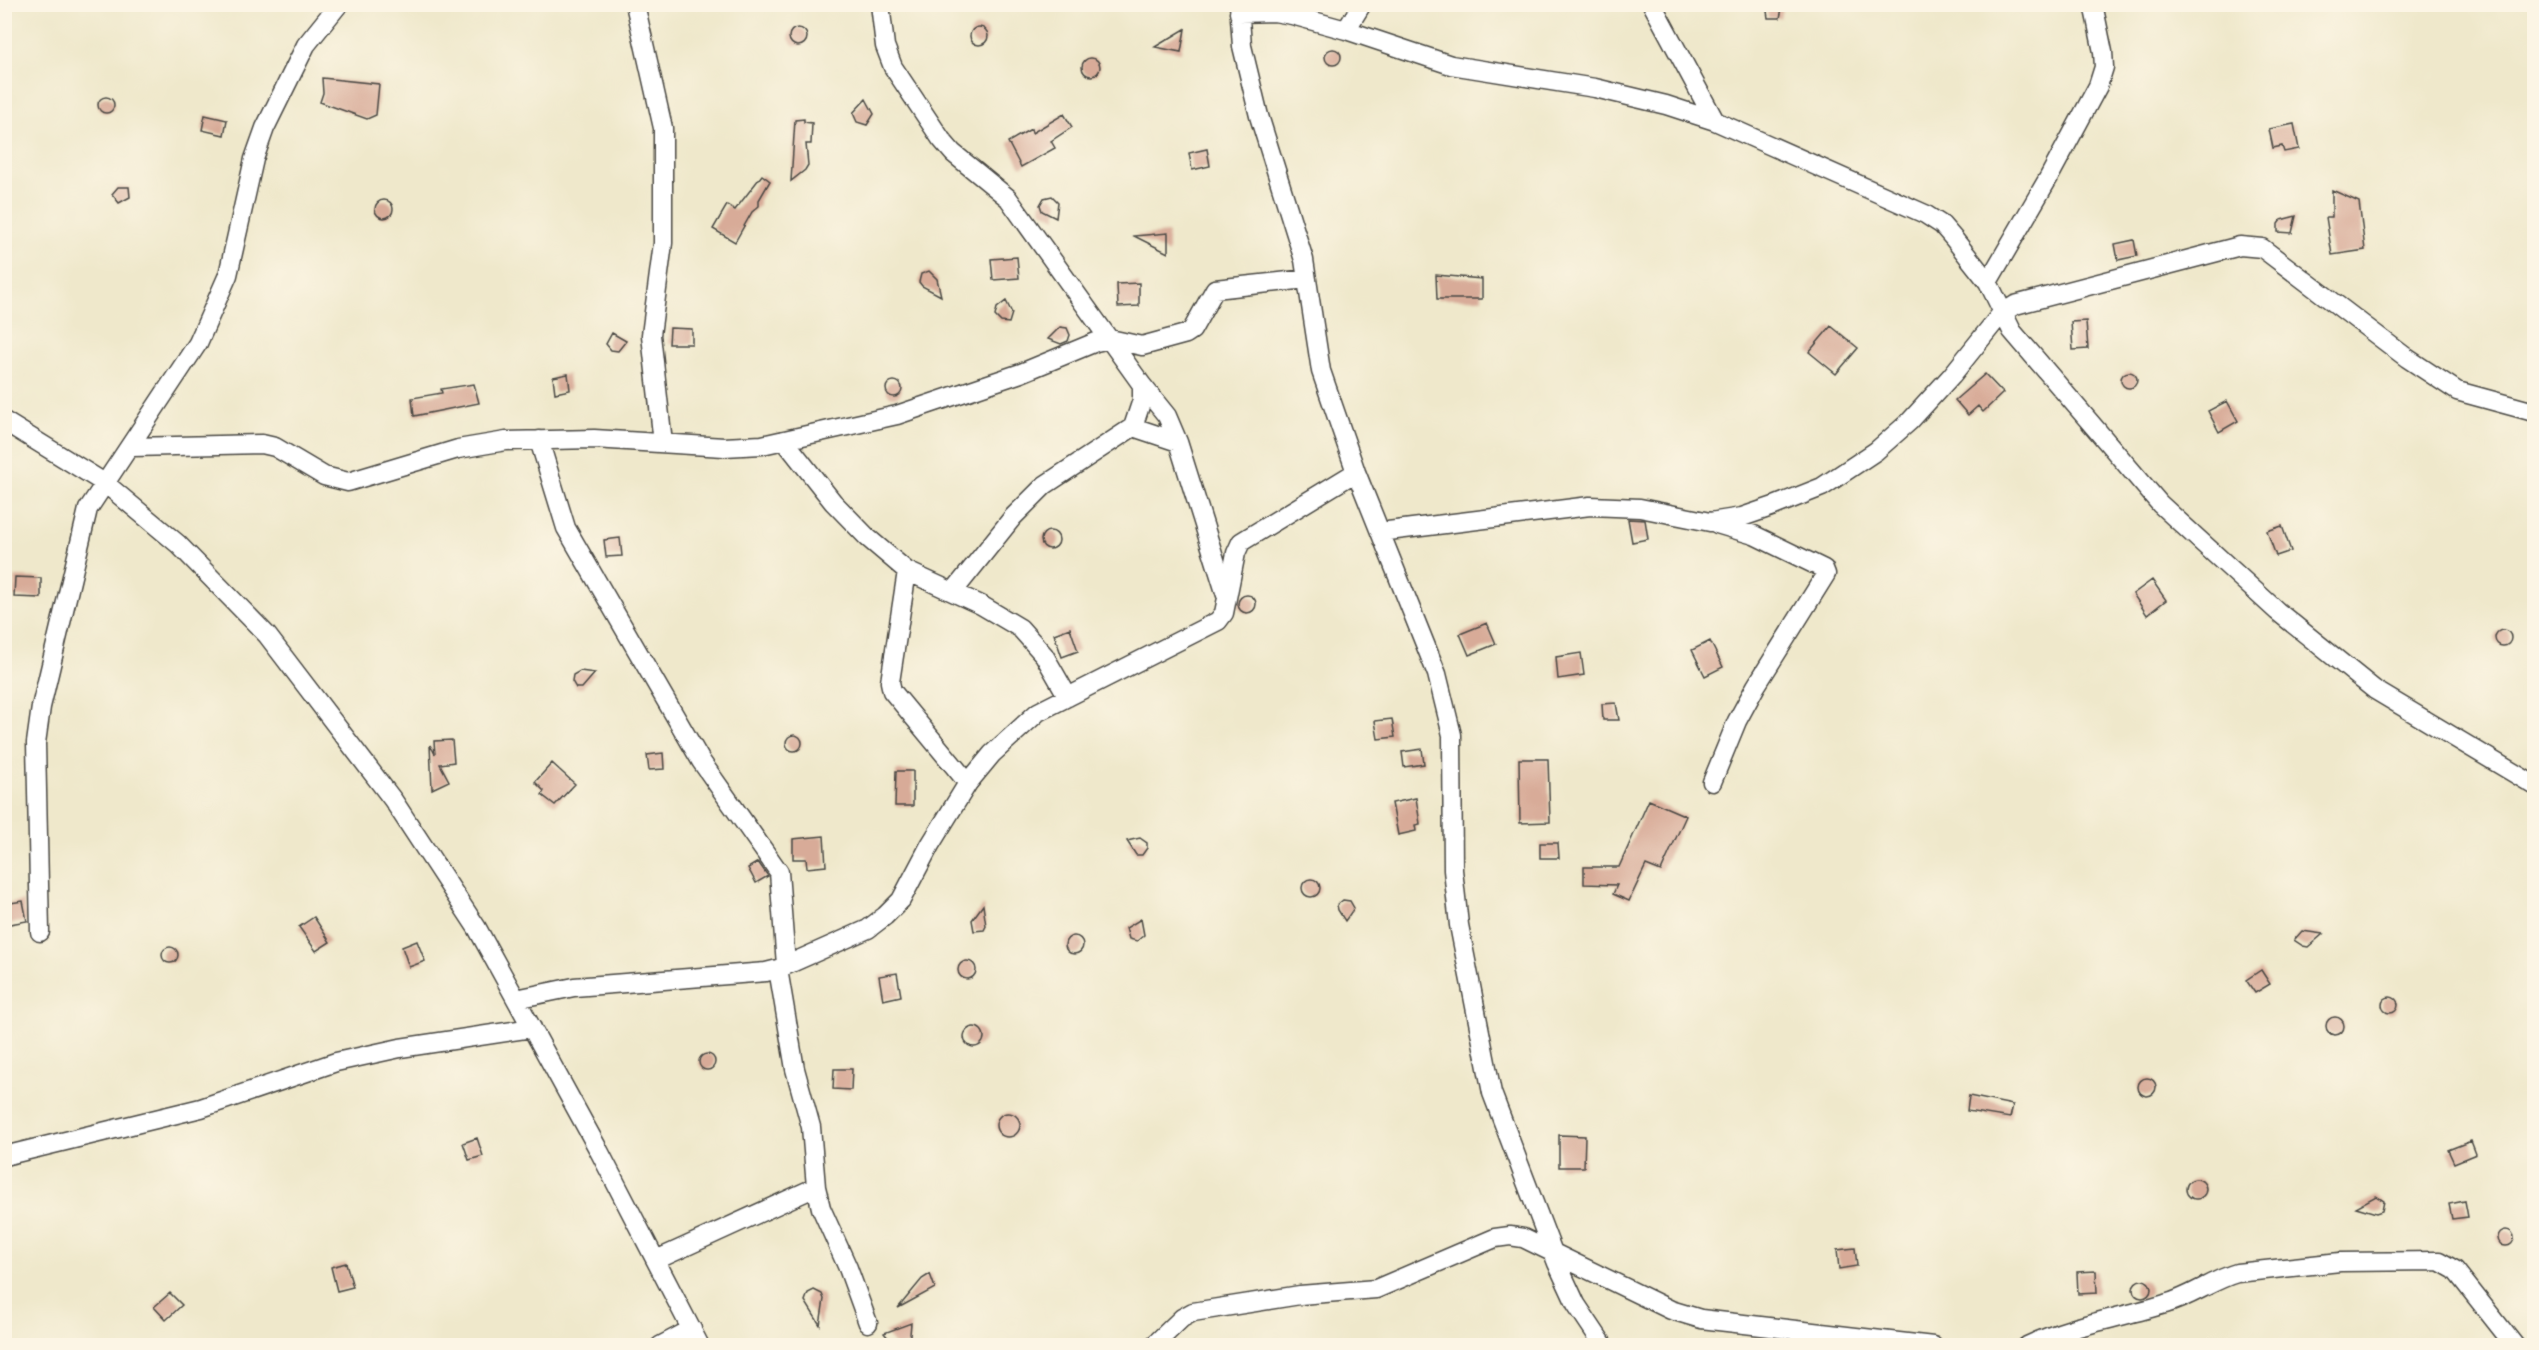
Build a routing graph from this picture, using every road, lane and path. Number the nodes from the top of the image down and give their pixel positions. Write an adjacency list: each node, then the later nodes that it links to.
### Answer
1 (339, 4): 22 (street)
2 (635, 4): 21 (street)
3 (880, 4): 13 (street)
4 (1362, 4): 8 (street)
5 (1652, 4): 9 (street)
6 (2093, 4): 11 (street)
7 (1239, 9): 8 (street); 10 (street)
8 (1346, 30): 9 (street)
9 (1715, 121): 11 (street)
10 (1307, 279): 13 (street); 23 (street)
11 (1988, 282): 12 (street)
12 (2001, 314): 15 (street); 25 (street); 33 (street)
13 (1110, 339): 14 (street); 19 (street)
14 (1142, 385): 17 (street); 20 (street)
15 (2535, 412)
16 (4, 421): 24 (street)
17 (1133, 428): 20 (street); 28 (street)
18 (539, 440): 21 (street); 22 (street); 35 (street)
19 (784, 440): 21 (street); 27 (street)
20 (1178, 442): 29 (street)
21 (663, 443)
22 (132, 447): 24 (street)
23 (1356, 472): 26 (street); 29 (street)
24 (106, 484): 34 (street); 36 (street)
25 (1710, 522): 26 (street); 31 (street)
26 (1380, 532): 40 (street)
27 (907, 571): 28 (street); 32 (street)
28 (953, 592): 30 (street)
29 (1227, 597): 30 (street)
30 (1068, 697): 32 (street)
31 (1712, 782)
32 (968, 783): 35 (street)
33 (2535, 785)
34 (40, 932)
35 (782, 967): 36 (street); 39 (street)
36 (516, 999): 37 (street)
37 (532, 1028): 38 (street); 41 (street)
38 (4, 1156)
39 (816, 1187): 41 (street); 42 (street)
40 (1554, 1253): 45 (street); 46 (street); 47 (street)
41 (656, 1260): 43 (street)
42 (868, 1323)
43 (696, 1337): 44 (street)
44 (660, 1346)
45 (1153, 1346)
46 (1604, 1346)
47 (1933, 1346)
48 (2027, 1346): 49 (street)
49 (2515, 1346)

